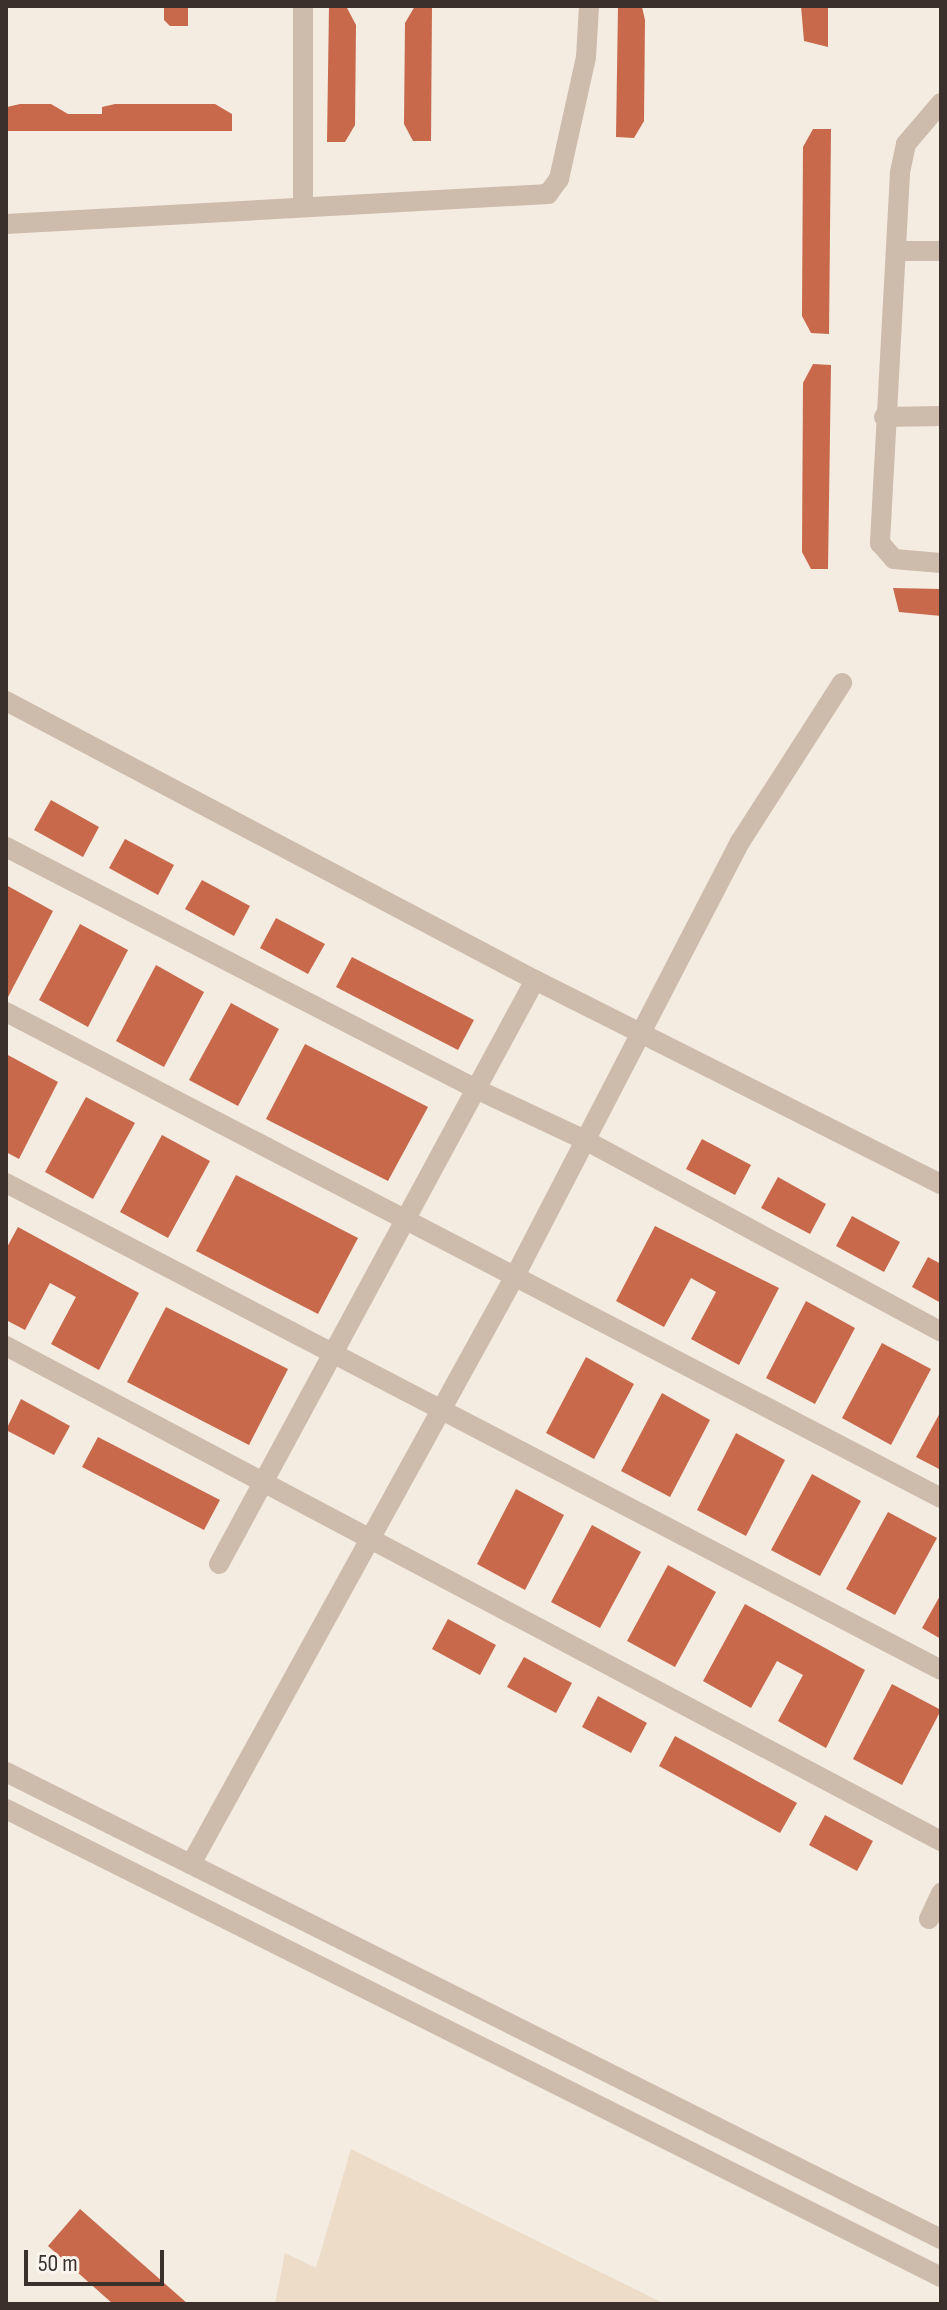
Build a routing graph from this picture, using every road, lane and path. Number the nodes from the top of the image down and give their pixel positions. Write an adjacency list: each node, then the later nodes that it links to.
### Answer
1 (303, 6): 4 (street)
2 (589, 6): 4 (street)
3 (941, 103): 6 (street)
4 (303, 207): 5 (street)
5 (6, 224)
6 (896, 251): 7 (street); 9 (street)
7 (941, 251)
8 (941, 416): 9 (street)
9 (884, 417): 10 (street)
10 (941, 563)
11 (842, 683): 16 (street)
12 (7, 703): 14 (street)
13 (6, 847): 17 (street)
14 (535, 980): 16 (street); 17 (street)
15 (6, 1012): 21 (street)
16 (645, 1033): 18 (street); 20 (street)
17 (476, 1089): 18 (street); 21 (street)
18 (585, 1140): 22 (street); 23 (street)
19 (6, 1183): 25 (street)
20 (941, 1184)
21 (407, 1217): 22 (street); 25 (street)
22 (516, 1274): 26 (street); 28 (street)
23 (941, 1332)
24 (6, 1346): 27 (street)
25 (333, 1353): 26 (street); 27 (street)
26 (439, 1409): 29 (street); 31 (street)
27 (264, 1481): 29 (street); 30 (street)
28 (941, 1498)
29 (370, 1537): 34 (street); 35 (street)
30 (219, 1564)
31 (941, 1670)
32 (6, 1772): 35 (street)
33 (6, 1809): 39 (street)
34 (941, 1841)
35 (191, 1864): 38 (street)
36 (941, 1893): 37 (street)
37 (929, 1919)
38 (941, 2239)
39 (941, 2277)

